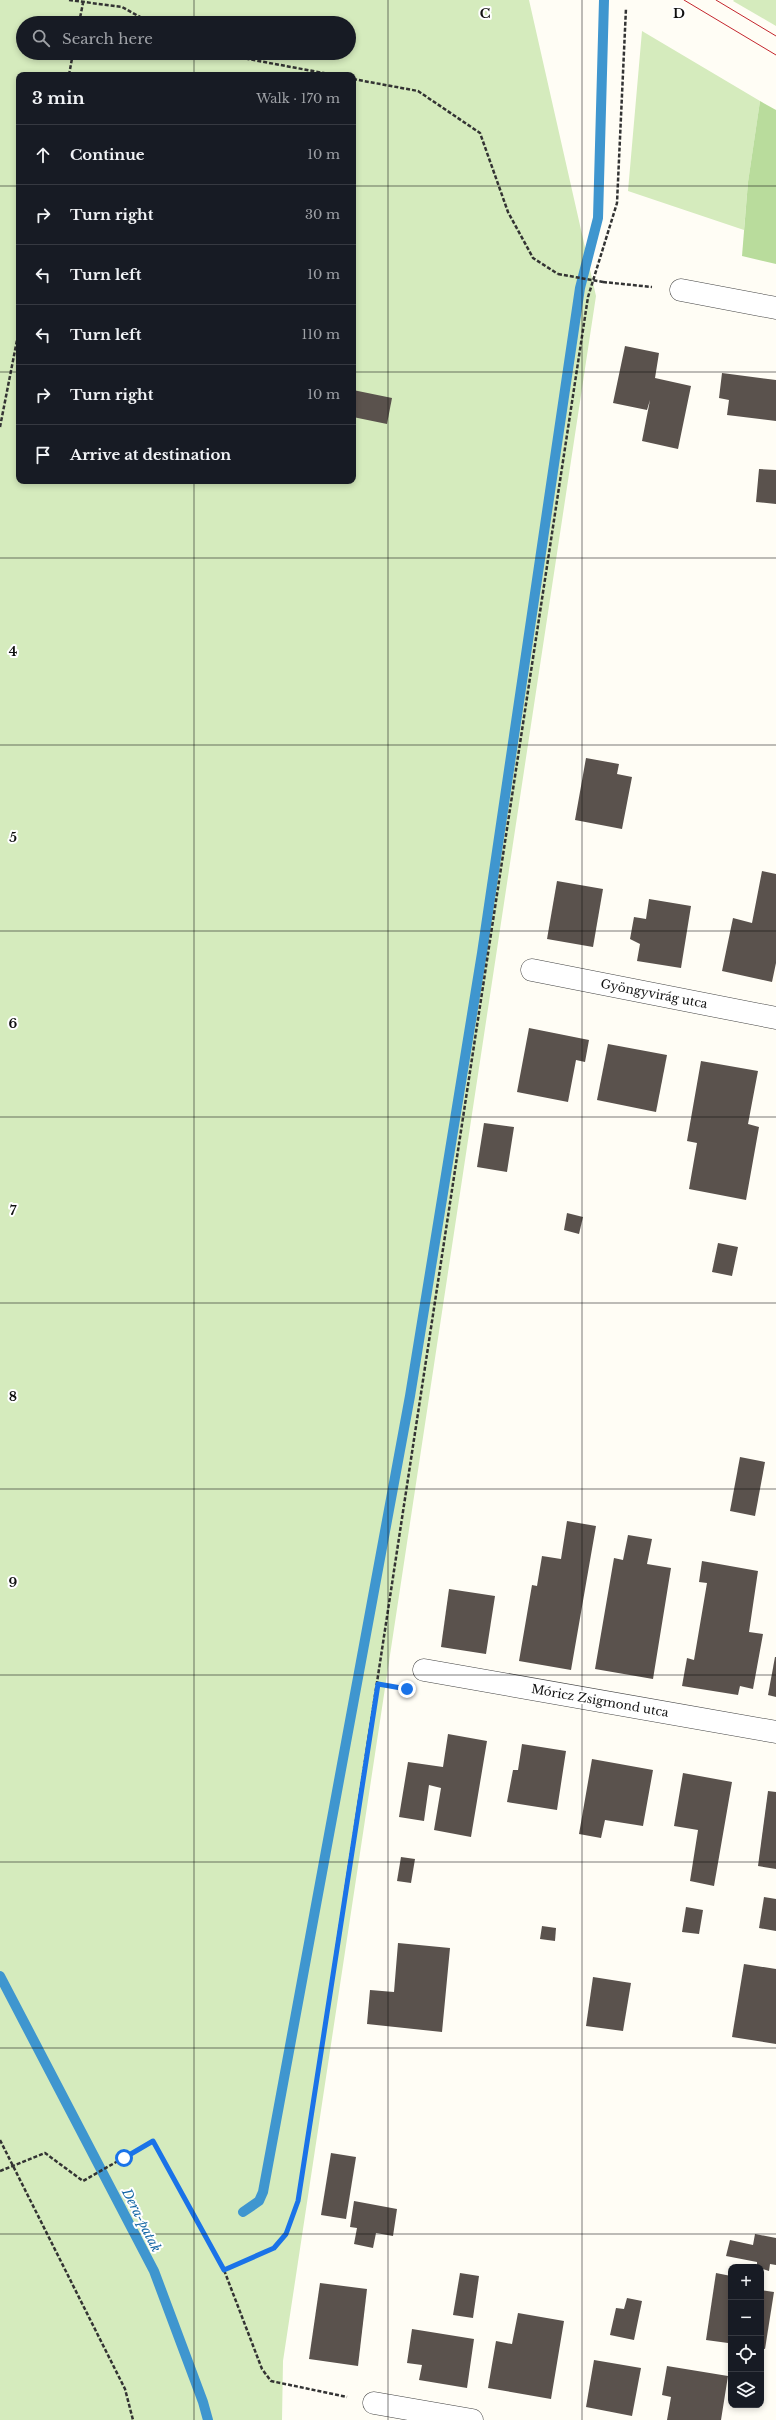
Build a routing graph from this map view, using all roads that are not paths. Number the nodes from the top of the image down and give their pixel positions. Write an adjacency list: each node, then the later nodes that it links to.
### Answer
1 (681, 290): 2 (street)
2 (776, 308)
3 (532, 970): 4 (street, Gyöngyvirág utca)
4 (776, 1018)
5 (424, 1670): 6 (street, Móricz Zsigmond utca)
6 (776, 1732)
7 (374, 2403): 8 (street)
8 (472, 2420)

